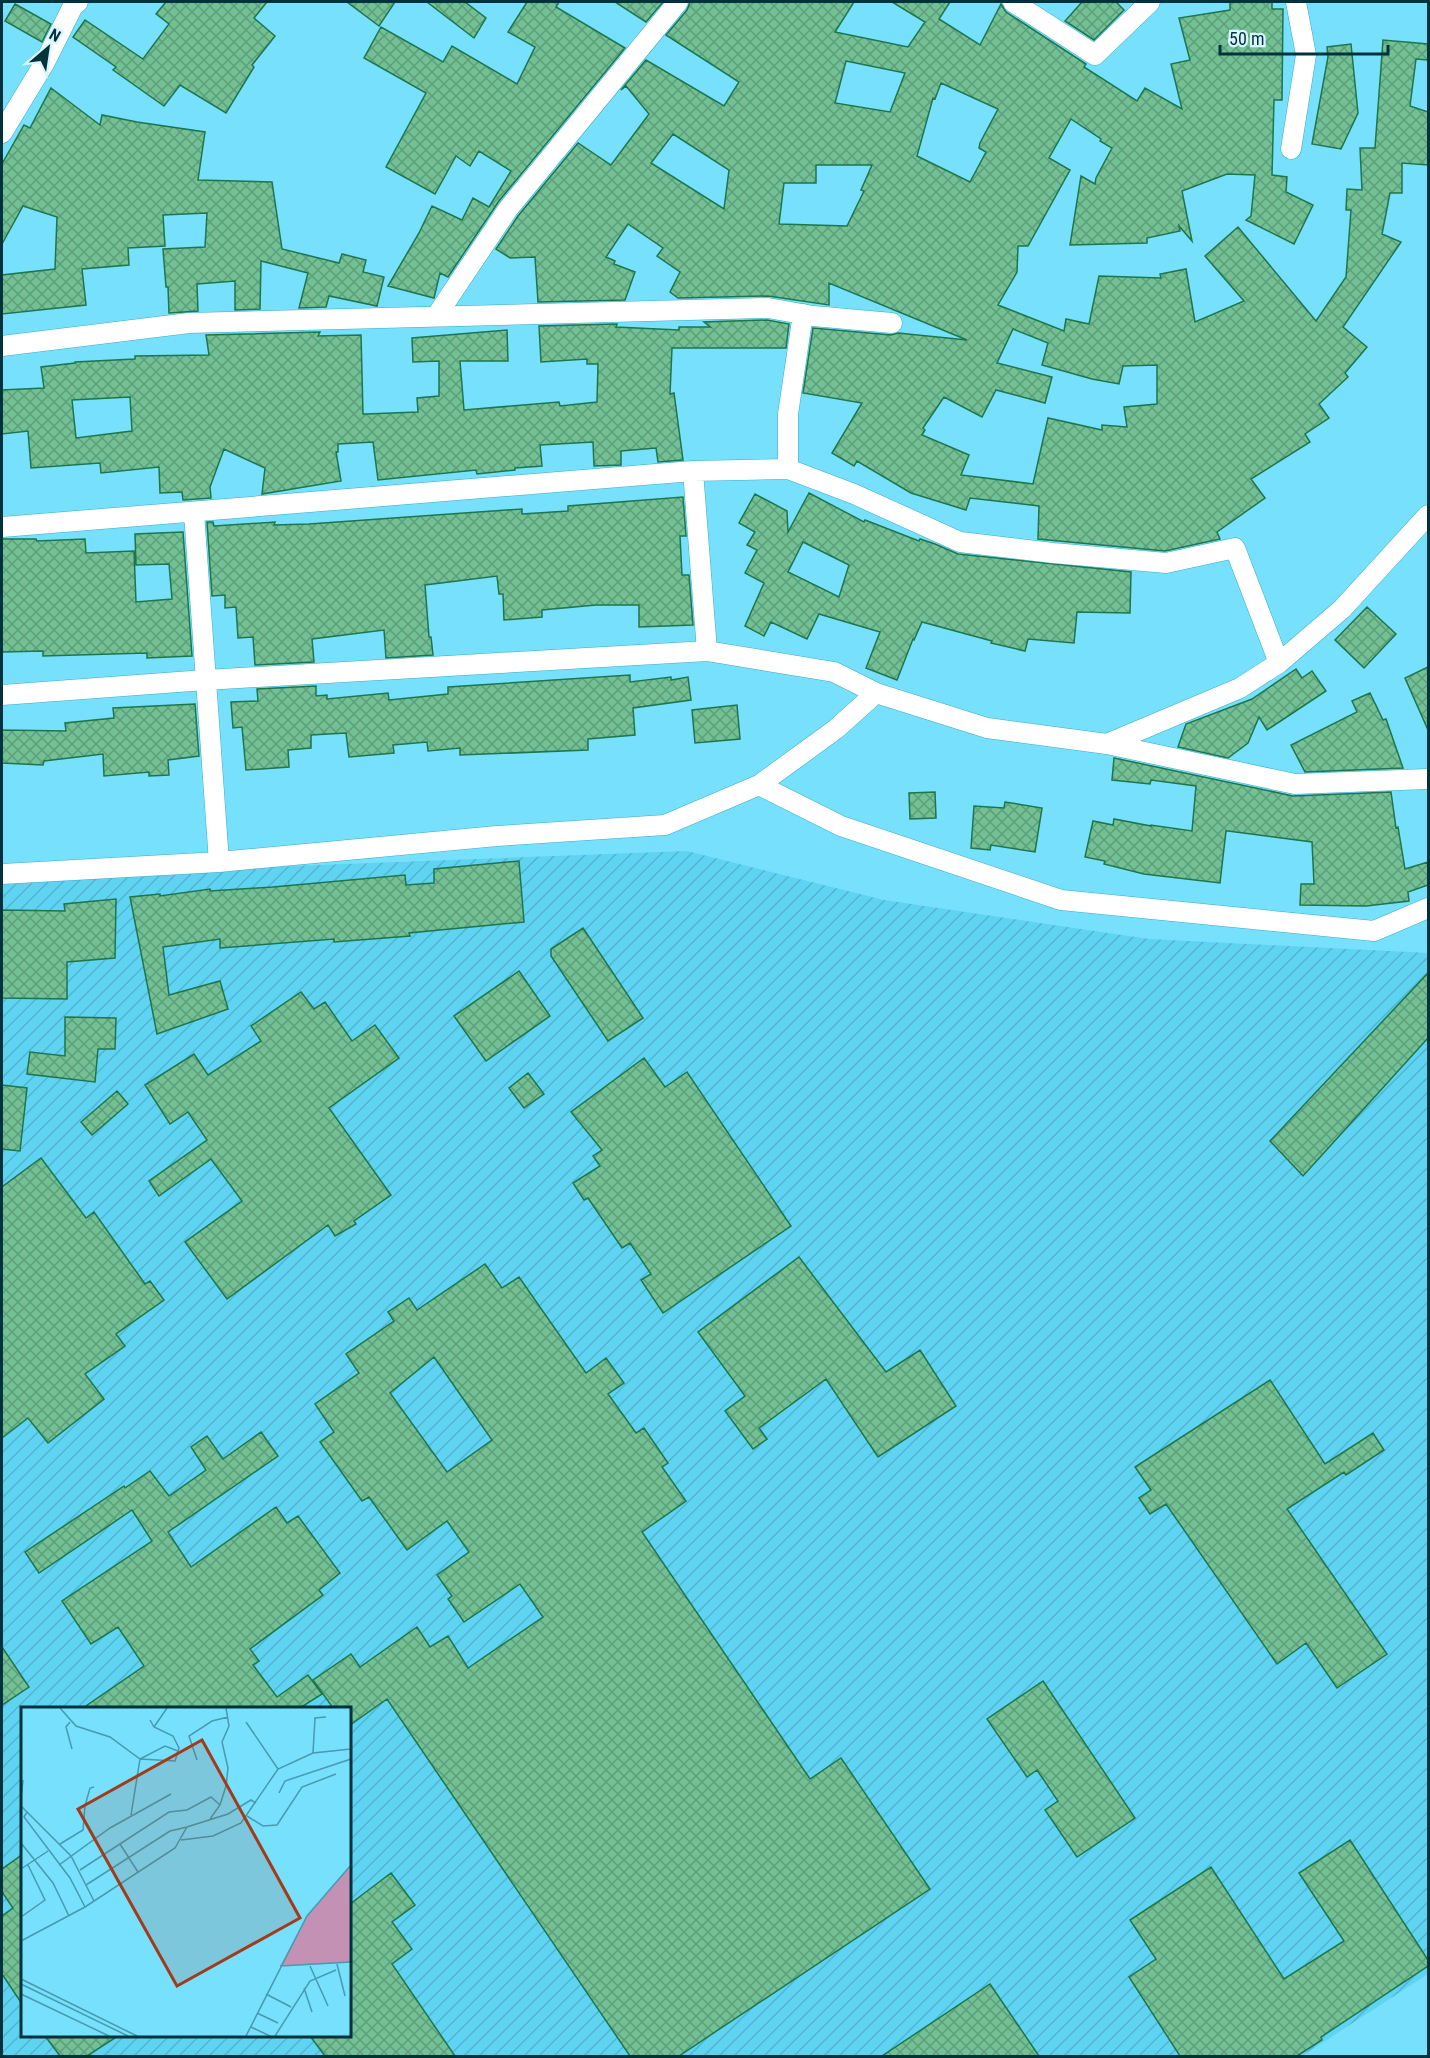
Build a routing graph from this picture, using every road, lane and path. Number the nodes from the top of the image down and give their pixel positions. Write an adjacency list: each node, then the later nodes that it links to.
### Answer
1 (78, 2): 6 (street)
2 (678, 2): 9 (street)
3 (1013, 2): 4 (street)
4 (1150, 2)
5 (1296, 2): 7 (street)
6 (2, 133)
7 (1291, 149)
8 (803, 314): 9 (street); 10 (street); 12 (street)
9 (437, 315): 11 (street)
10 (892, 323)
11 (2, 346)
12 (788, 469): 13 (street); 18 (street)
13 (693, 471): 14 (street); 17 (street)
14 (194, 513): 16 (street); 19 (street)
15 (1428, 516): 18 (street)
16 (2, 527)
17 (707, 651): 19 (street); 20 (street)
18 (1280, 663): 22 (street)
19 (205, 680): 21 (street); 25 (street)
20 (876, 693): 22 (street); 24 (street)
21 (2, 695)
22 (1107, 744): 23 (street)
23 (1428, 779)
24 (759, 785): 25 (street); 27 (street)
25 (219, 862): 26 (street)
26 (2, 874)
27 (1428, 908)

